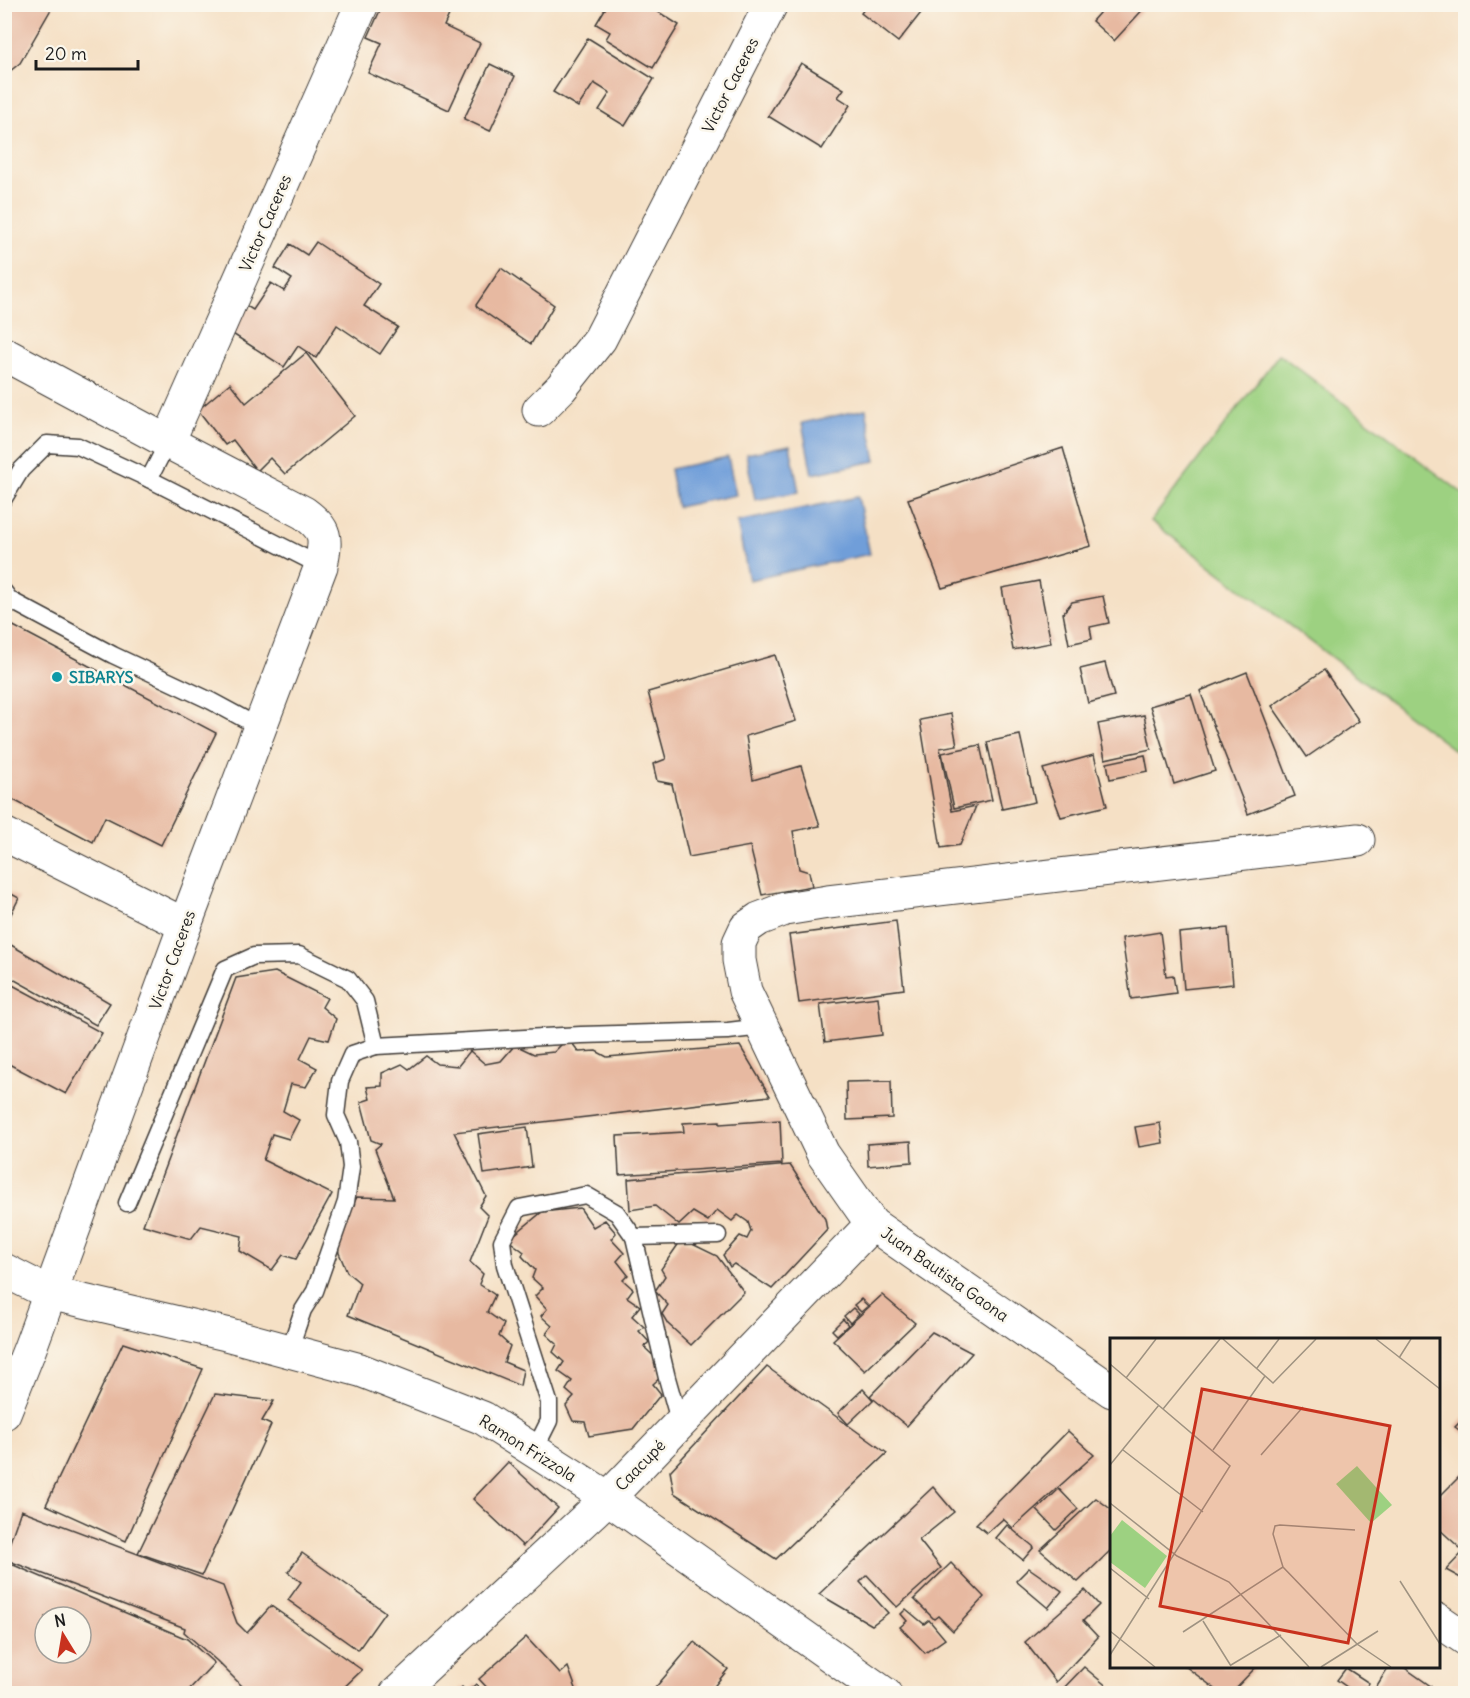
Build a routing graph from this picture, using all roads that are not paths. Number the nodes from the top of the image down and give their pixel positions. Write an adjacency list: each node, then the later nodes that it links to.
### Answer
1 (362, 4): 5 (street, Victor Caceres)
2 (771, 4): 4 (street, Victor Caceres)
3 (4, 354): 5 (street)
4 (539, 410)
5 (168, 442): 6 (lane); 8 (street, Victor Caceres)
6 (149, 479): 7 (lane); 8 (lane)
7 (4, 498)
8 (321, 566): 10 (street, Victor Caceres)
9 (4, 592): 10 (lane)
10 (260, 728): 13 (street, Victor Caceres)
11 (4, 834): 13 (street)
12 (1358, 840): 14 (street, Juan Bautista Gaona)
13 (185, 925): 21 (street, Victor Caceres)
14 (762, 1027): 15 (lane); 17 (street, Juan Bautista Gaona)
15 (376, 1046): 16 (lane); 22 (lane)
16 (127, 1203)
17 (872, 1224): 23 (street, Juan Bautista Gaona); 25 (street, Caacupé)
18 (718, 1235): 19 (lane)
19 (634, 1237): 25 (lane); 26 (lane)
20 (4, 1270): 21 (street, Ramon Frizzola)
21 (50, 1293): 22 (street, Ramon Frizzola); 24 (street, Victor Caceres)
22 (289, 1351): 26 (street, Ramon Frizzola)
23 (1110, 1390)
24 (4, 1413)
25 (680, 1424): 27 (street, Caacupé)
26 (534, 1451): 27 (street, Ramon Frizzola)
27 (608, 1498): 30 (street, Caacupé); 31 (street, Ramon Frizzola)
28 (1440, 1621): 29 (street)
29 (1466, 1639)
30 (396, 1694)
31 (885, 1694)

